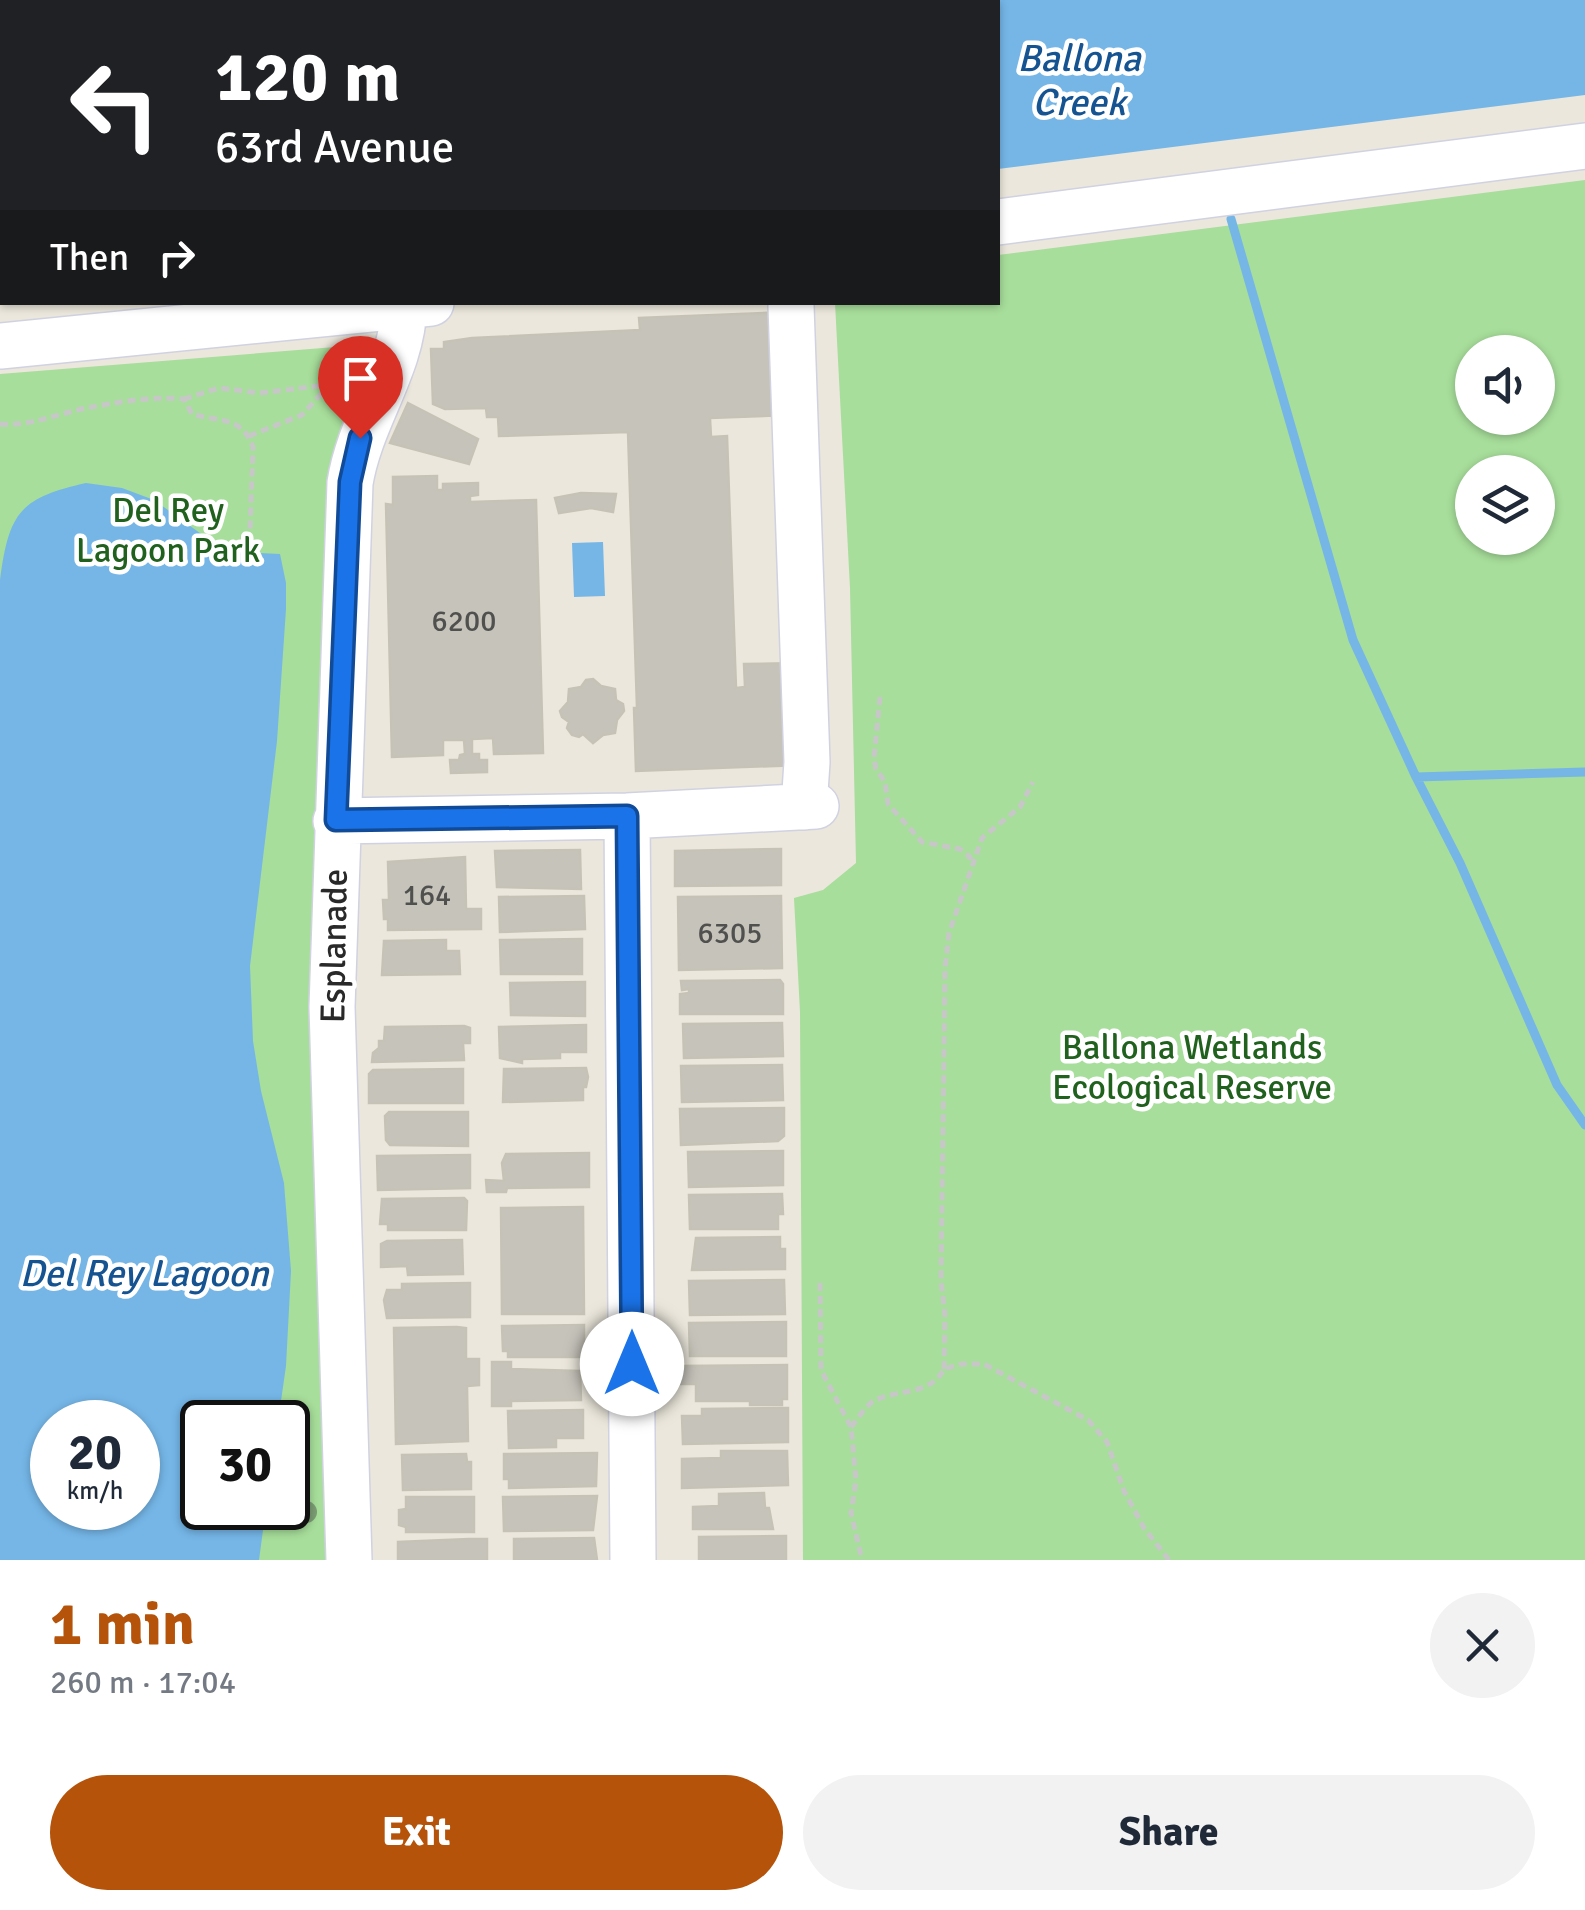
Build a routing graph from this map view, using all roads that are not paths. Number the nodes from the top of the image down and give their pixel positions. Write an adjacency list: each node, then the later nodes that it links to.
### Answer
1 (1585, 146): 2 (street)
2 (1000, 222)
3 (791, 306): 6 (street)
4 (405, 332): 5 (street); 7 (street, Esplanade)
5 (0, 346)
6 (627, 816): 7 (street); 9 (street)
7 (336, 820): 8 (street, Esplanade)
8 (349, 1560)
9 (634, 1560)

